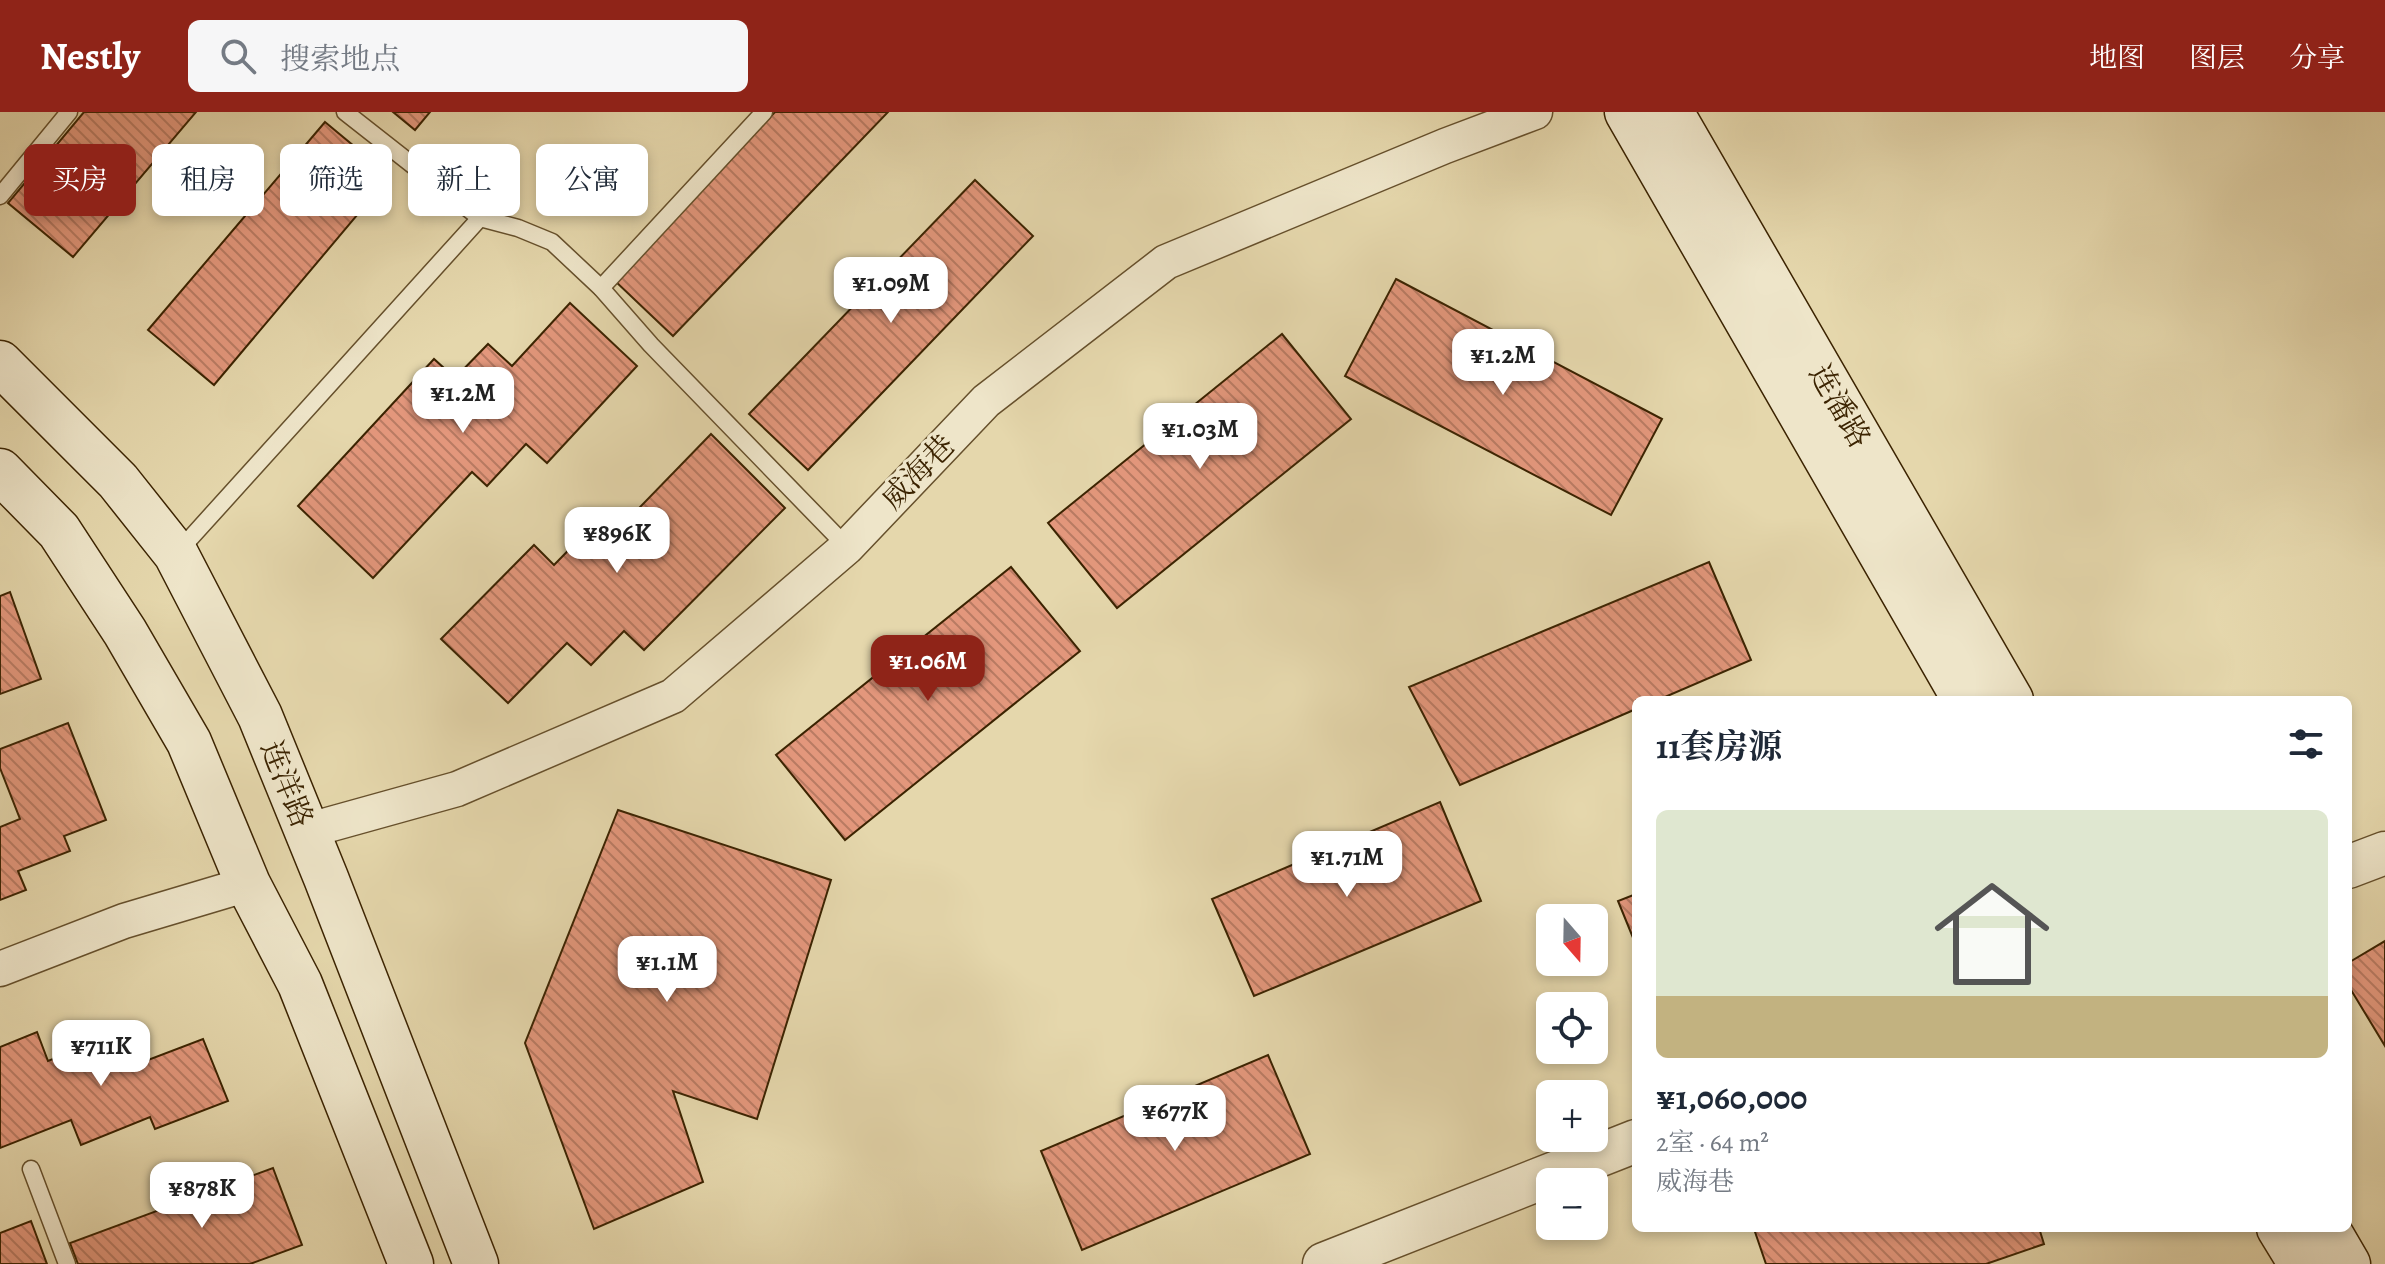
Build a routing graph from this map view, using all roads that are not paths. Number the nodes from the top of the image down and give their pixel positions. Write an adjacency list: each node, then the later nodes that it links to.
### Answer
1 (69, 112): 7 (lane)
2 (345, 112): 8 (lane)
3 (764, 112): 9 (lane)
4 (1535, 112): 12 (street, 威海巷)
5 (1627, 112): 14 (main road, 连潘路)
6 (1671, 112): 15 (main road, 连潘路)
7 (0, 196)
8 (480, 218): 9 (lane); 13 (lane)
9 (601, 288): 12 (lane)
10 (0, 363): 13 (main road, 连洋路)
11 (0, 471): 19 (main road)
12 (847, 547): 16 (street, 威海巷)
13 (176, 554): 16 (main road, 连洋路)
14 (1963, 696)
15 (2009, 696)
16 (306, 831): 27 (main road, 连洋路)
17 (2385, 853): 18 (street)
18 (2352, 865)
19 (248, 884): 20 (street); 26 (main road)
20 (0, 969)
21 (1632, 1143): 28 (street)
22 (31, 1169): 25 (lane)
23 (2281, 1232): 29 (main road)
24 (2329, 1232): 30 (main road)
25 (67, 1264)
26 (411, 1264)
27 (476, 1264)
28 (1324, 1264)
29 (2301, 1264)
30 (2348, 1264)

